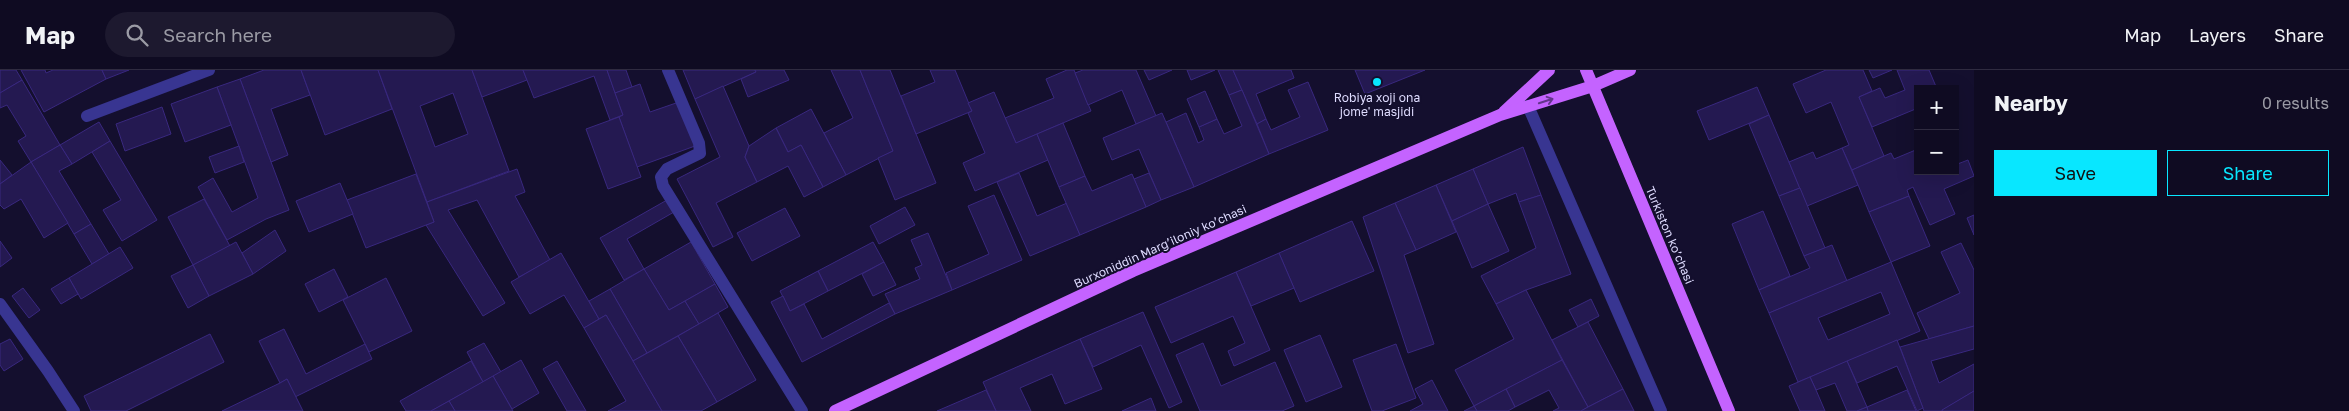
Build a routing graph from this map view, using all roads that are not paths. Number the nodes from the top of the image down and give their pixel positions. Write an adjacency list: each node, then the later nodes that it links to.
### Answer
1 (209, 70): 9 (street)
2 (668, 70): 12 (street)
3 (1549, 70): 8 (main road, Burxoniddin Marg’iloniy ko’chasi)
4 (1586, 70): 6 (main road, Turkiston ko’chasi)
5 (1630, 70): 6 (main road, Burxoniddin Marg’iloniy ko’chasi)
6 (1593, 86): 7 (main road, Burxoniddin Marg’iloniy ko’chasi, one-way to 6); 15 (main road, Turkiston ko’chasi)
7 (1528, 106): 8 (main road, Burxoniddin Marg’iloniy ko’chasi); 14 (street)
8 (1500, 115): 13 (main road, Burxoniddin Marg’iloniy ko’chasi)
9 (87, 116)
10 (0, 304): 11 (street)
11 (74, 411)
12 (802, 411)
13 (835, 411)
14 (1661, 411)
15 (1728, 411)

